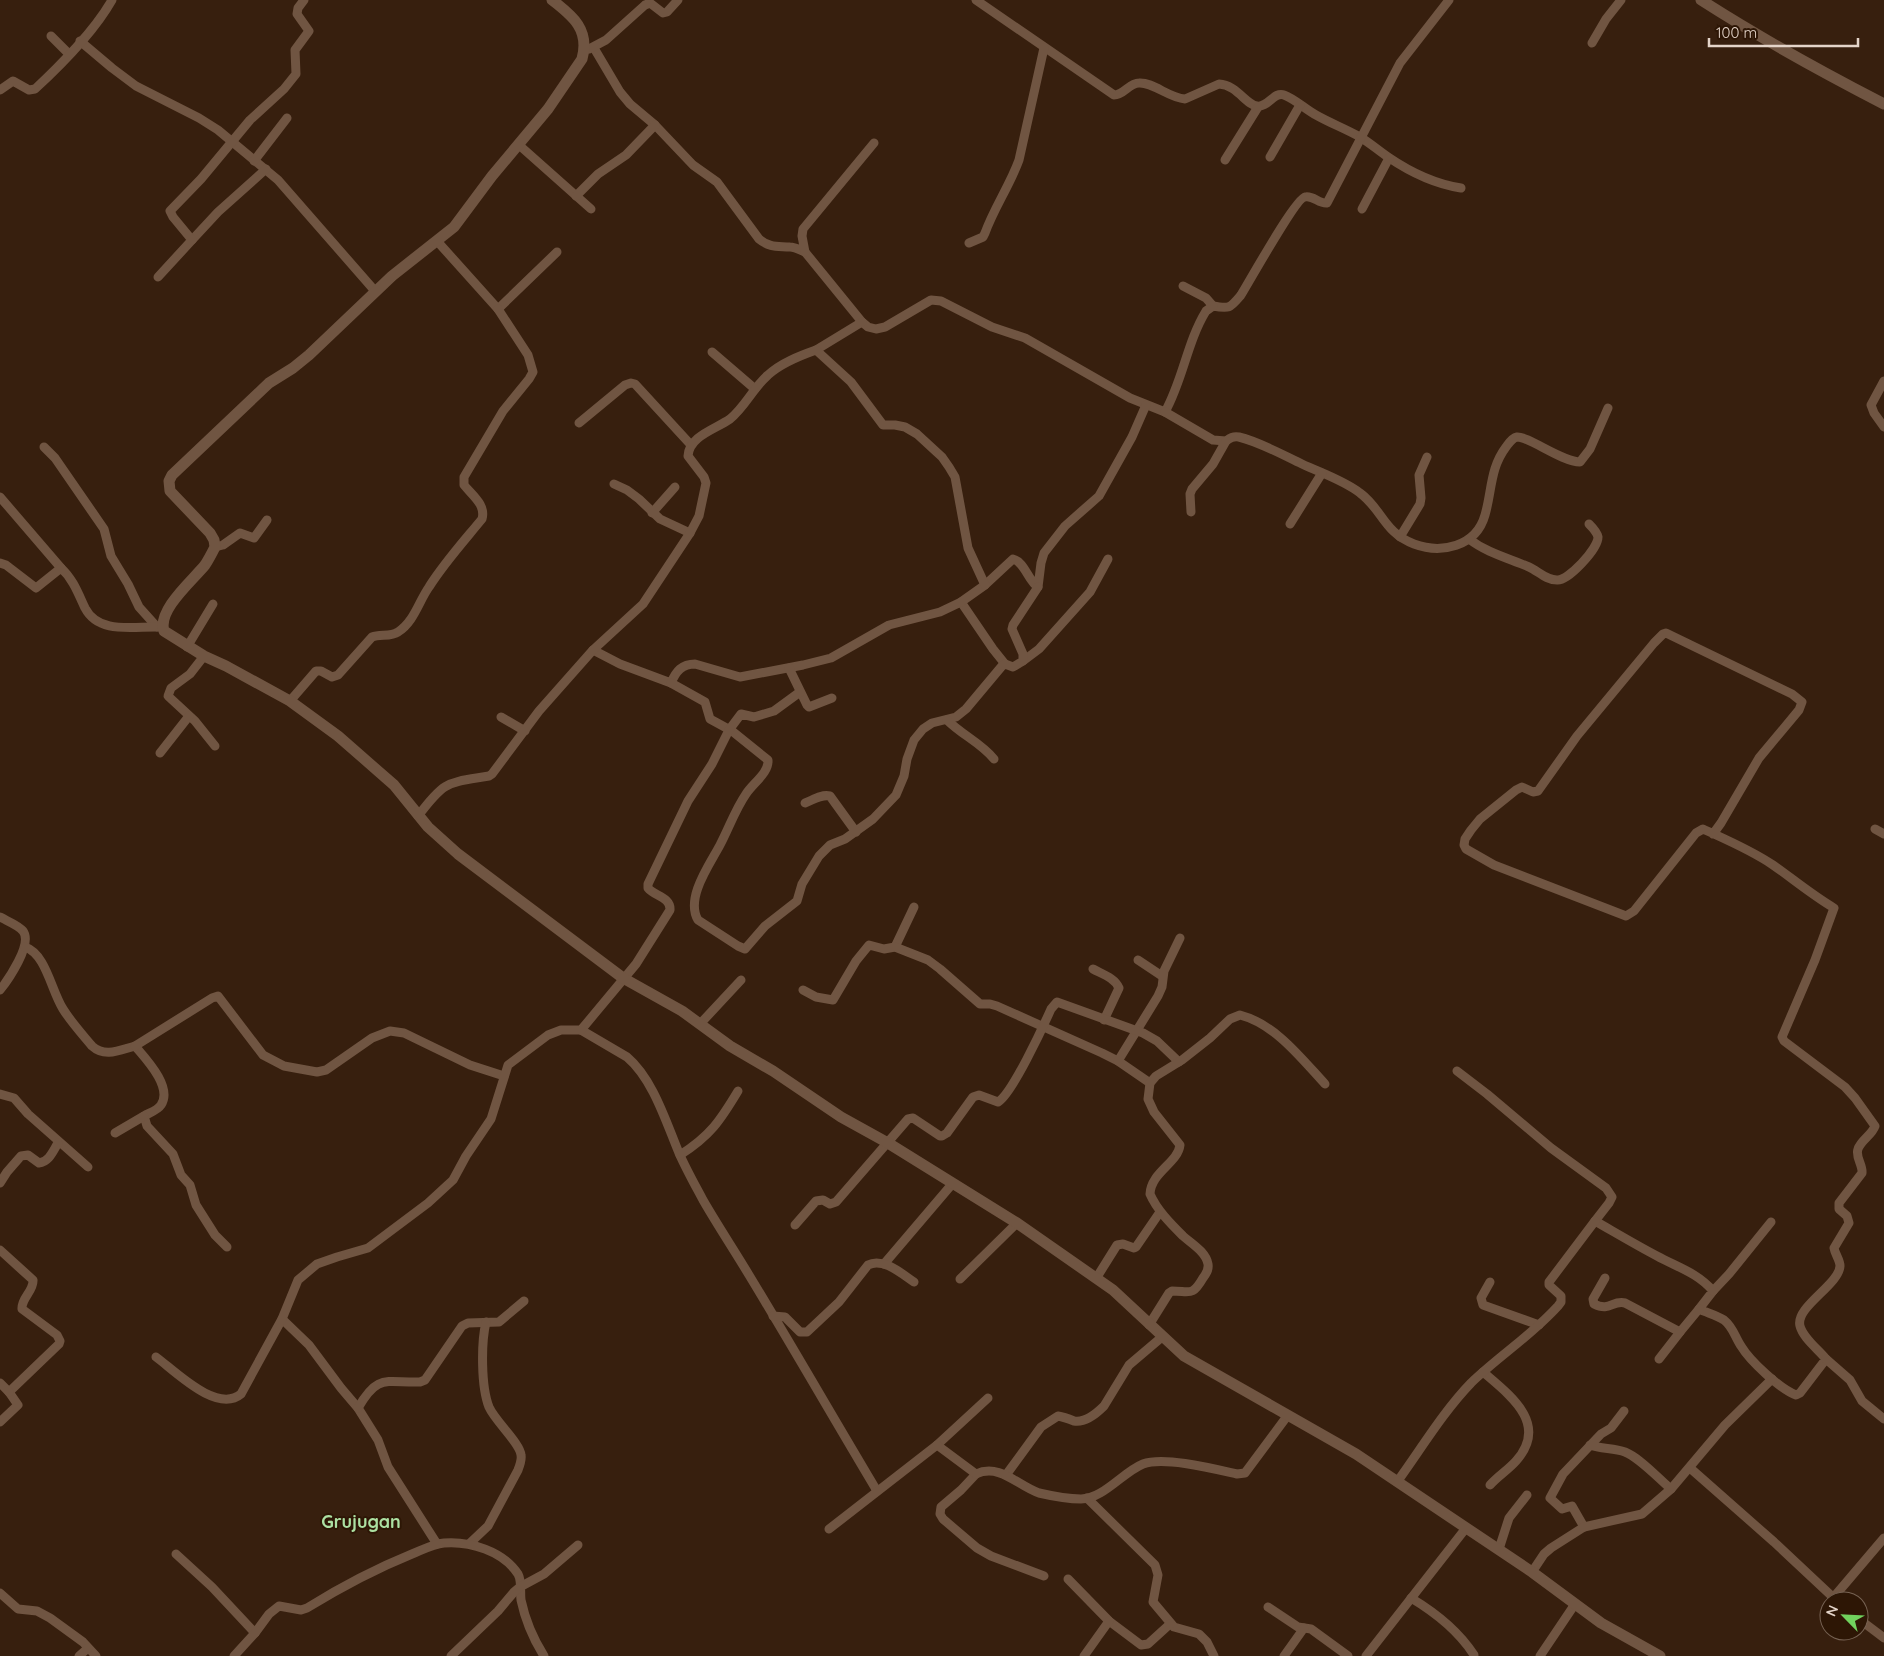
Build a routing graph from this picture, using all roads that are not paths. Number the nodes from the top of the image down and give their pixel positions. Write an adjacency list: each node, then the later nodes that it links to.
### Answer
1 (112, 0): 10 (street)
2 (304, 0): 22 (street)
3 (552, 0): 13 (street)
4 (678, 0): 13 (street)
5 (976, 0): 12 (street)
6 (1449, 0): 21 (street)
7 (1621, 0): 11 (street)
8 (1701, 0): 16 (street)
9 (50, 36): 14 (street)
10 (80, 42): 14 (street); 22 (street)
11 (1592, 43)
12 (1044, 48): 18 (street); 36 (street)
13 (589, 49): 20 (street); 24 (street)
14 (69, 54): 15 (street)
15 (0, 90)
16 (1884, 104)
17 (1300, 105): 18 (street); 21 (street); 25 (street)
18 (1258, 107): 27 (street)
19 (287, 118): 28 (street)
20 (655, 125): 31 (street); 38 (street)
21 (1361, 138): 26 (street); 42 (street)
22 (233, 141): 28 (street); 34 (street)
23 (874, 143): 38 (street)
24 (518, 145): 31 (street); 35 (street)
25 (1270, 157)
26 (1389, 158): 30 (street); 33 (street)
27 (1225, 160)
28 (254, 161): 29 (street)
29 (266, 169): 34 (street); 41 (street)
30 (1461, 188)
31 (576, 196): 32 (street)
32 (591, 209)
33 (1362, 209)
34 (192, 240): 39 (street)
35 (437, 241): 41 (street); 43 (street)
36 (969, 243)
37 (557, 252): 43 (street)
38 (805, 252): 44 (street)
39 (158, 277)
40 (1183, 286): 42 (street)
41 (375, 291): 70 (street)
42 (1213, 306): 51 (street)
43 (498, 309): 88 (street)
44 (862, 322): 45 (street); 49 (street)
45 (816, 350): 48 (street); 74 (street)
46 (712, 352): 48 (street)
47 (1884, 381): 53 (street)
48 (755, 389): 55 (street)
49 (1146, 405): 51 (street); 75 (street)
50 (1608, 408): 69 (street)
51 (1165, 412): 54 (street)
52 (579, 423): 55 (street)
53 (1884, 427)
54 (1226, 442): 58 (street); 62 (street)
55 (691, 445): 67 (street)
56 (44, 447): 78 (street)
57 (1426, 457): 68 (street)
58 (1322, 473): 65 (street); 68 (street)
59 (614, 484): 63 (street)
60 (675, 486): 63 (street)
61 (0, 497): 73 (street)
62 (1192, 512)
63 (652, 513): 67 (street)
64 (267, 520): 70 (street)
65 (1290, 524)
66 (1589, 524): 69 (street)
67 (690, 533): 80 (street)
68 (1400, 537): 69 (street)
69 (1469, 539)
70 (215, 547): 78 (street)
71 (1108, 559): 82 (street)
72 (0, 563): 73 (street)
73 (61, 568): 78 (street)
74 (985, 585): 75 (street); 76 (street)
75 (1038, 587): 82 (street)
76 (960, 602): 83 (street); 84 (street)
77 (213, 604): 79 (street)
78 (160, 627): 79 (street)
79 (187, 647): 81 (street)
80 (593, 650): 85 (street); 93 (street)
81 (204, 656): 88 (street); 89 (street)
82 (1023, 662): 83 (street)
83 (1005, 664): 91 (street)
84 (789, 668): 85 (street); 86 (street)
85 (672, 683): 92 (street)
86 (800, 692): 87 (street); 92 (street)
87 (832, 698)
88 (290, 701): 98 (street)
89 (189, 716): 94 (street); 95 (street)
90 (501, 717): 93 (street)
91 (947, 720): 96 (street); 100 (street)
92 (729, 730): 100 (street); 111 (street)
93 (526, 731): 98 (street)
94 (215, 746)
95 (160, 753)
96 (994, 760)
97 (805, 803): 100 (street)
98 (418, 816): 111 (street)
99 (1875, 829): 102 (street)
100 (856, 832)
101 (1713, 834): 101 (street); 163 (street)
102 (1884, 834)
103 (914, 907): 107 (street)
104 (0, 917): 106 (street)
105 (1180, 938): 110 (street)
106 (25, 947): 113 (street); 120 (street)
107 (895, 947): 114 (street); 117 (street)
108 (1138, 960): 110 (street)
109 (1093, 969): 115 (street)
110 (1162, 976): 119 (street)
111 (623, 978): 116 (street); 118 (street)
112 (741, 980): 116 (street)
113 (0, 990)
114 (803, 990)
115 (1104, 1020): 117 (street); 119 (street)
116 (700, 1024): 132 (street)
117 (1043, 1027): 121 (street); 132 (street)
118 (580, 1030): 124 (street); 133 (street)
119 (1137, 1030): 121 (street); 122 (street)
120 (135, 1046): 124 (street); 129 (street)
121 (1118, 1061): 125 (street)
122 (1179, 1062): 125 (street); 126 (street)
123 (1457, 1071): 139 (street)
124 (503, 1079): 155 (street)
125 (1150, 1083): 138 (street)
126 (1324, 1084)
127 (738, 1091): 133 (street)
128 (0, 1094): 131 (street)
129 (144, 1116): 130 (street); 143 (street)
130 (115, 1134)
131 (58, 1143): 134 (street); 135 (street)
132 (888, 1143): 137 (street); 142 (street)
133 (680, 1155): 154 (street)
134 (88, 1167)
135 (4, 1169): 136 (street)
136 (0, 1183)
137 (953, 1183): 141 (street); 145 (street)
138 (1160, 1212): 146 (street); 157 (street)
139 (1595, 1221): 151 (street); 158 (street)
140 (1771, 1222): 151 (street)
141 (1017, 1223): 146 (street); 148 (street)
142 (795, 1225)
143 (227, 1247)
144 (0, 1250): 167 (street)
145 (884, 1264): 149 (street); 154 (street)
146 (1096, 1277): 157 (street)
147 (1605, 1278): 159 (street)
148 (960, 1279)
149 (914, 1282)
150 (1490, 1282): 158 (street)
151 (1713, 1291): 153 (street)
152 (524, 1301): 156 (street)
153 (1699, 1309): 159 (street); 165 (street)
154 (772, 1316): 182 (street)
155 (282, 1318): 161 (street); 169 (street)
156 (486, 1322): 169 (street); 190 (street)
157 (1149, 1325): 160 (street)
158 (1539, 1325): 164 (street)
159 (1680, 1332): 162 (street)
160 (1162, 1337): 171 (street); 178 (street)
161 (156, 1357)
162 (1660, 1359)
163 (1826, 1359): 165 (street); 172 (street)
164 (1483, 1372): 179 (street); 180 (street)
165 (1772, 1379): 176 (street)
166 (0, 1383): 167 (street)
167 (9, 1392): 173 (street)
168 (988, 1398): 174 (street)
169 (358, 1408): 189 (street)
170 (1624, 1411): 175 (street)
171 (1288, 1415): 179 (street); 184 (street)
172 (1884, 1419)
173 (0, 1422)
174 (937, 1445): 177 (street); 182 (street)
175 (1590, 1445): 181 (street); 185 (street)
176 (1690, 1468): 181 (street); 198 (street)
177 (976, 1474): 178 (street); 195 (street)
178 (1006, 1475): 184 (street)
179 (1398, 1482): 186 (street)
180 (1490, 1485)
181 (1670, 1489): 185 (street)
182 (877, 1491): 187 (street)
183 (1527, 1495): 192 (street)
184 (1087, 1498): 205 (street)
185 (1584, 1527): 194 (street)
186 (1466, 1528): 192 (street); 201 (street)
187 (829, 1529)
188 (1884, 1538): 199 (street)
189 (437, 1544): 190 (street); 208 (street)
190 (469, 1544): 197 (street)
191 (578, 1545): 197 (street)
192 (1499, 1549): 194 (street)
193 (176, 1554): 208 (street)
194 (1532, 1572): 202 (street)
195 (1044, 1576)
196 (1068, 1579): 204 (street)
197 (520, 1587): 215 (street); 216 (street)
198 (1826, 1591)
199 (1842, 1591)
200 (0, 1594): 210 (street)
201 (1411, 1598): 211 (street); 221 (street)
202 (1575, 1604): 222 (street); 223 (street)
203 (1268, 1607): 207 (street)
204 (1109, 1621): 205 (street); 217 (street)
205 (1170, 1624): 218 (street)
206 (1869, 1627): 209 (street)
207 (1304, 1628): 219 (street); 220 (street)
208 (255, 1633): 214 (street)
209 (1884, 1638)
210 (88, 1648): 212 (street); 213 (street)
211 (1474, 1655)
212 (79, 1656)
213 (96, 1656)
214 (234, 1656)
215 (451, 1656)
216 (544, 1656)
217 (1084, 1656)
218 (1214, 1656)
219 (1284, 1656)
220 (1348, 1656)
221 (1366, 1656)
222 (1540, 1656)
223 (1660, 1656)

